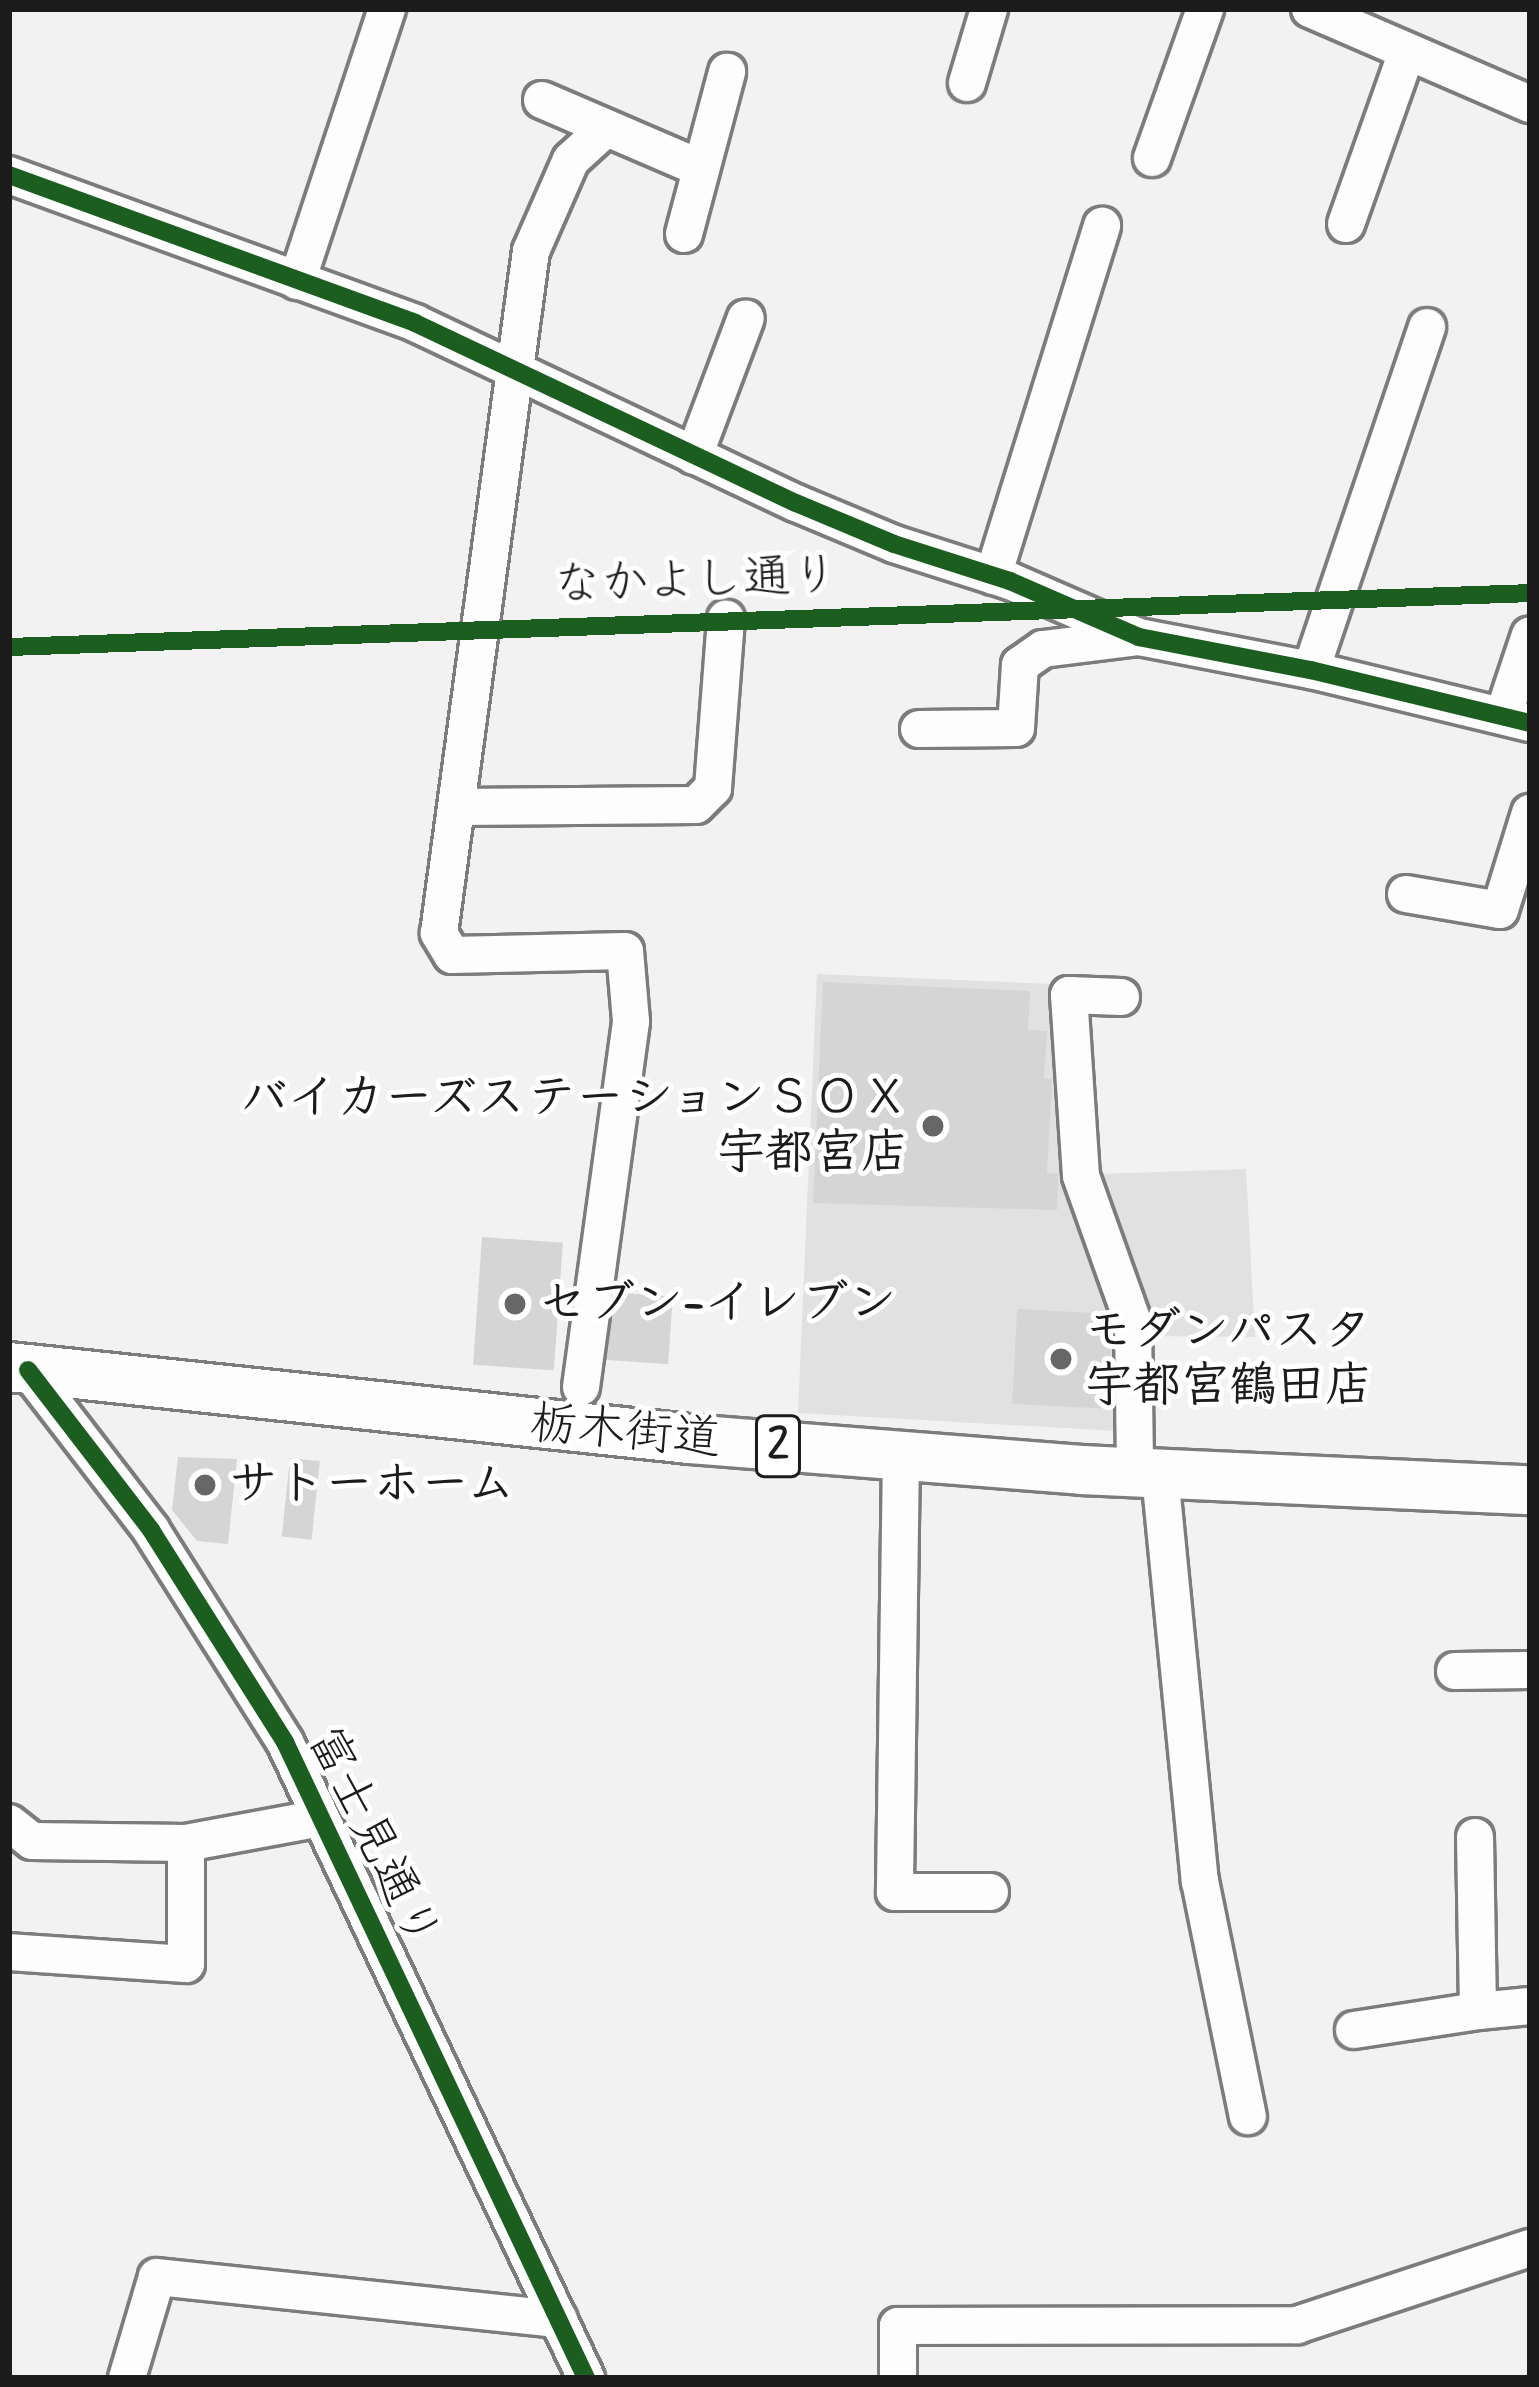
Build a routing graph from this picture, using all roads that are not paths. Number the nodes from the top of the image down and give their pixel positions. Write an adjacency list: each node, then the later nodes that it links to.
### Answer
1 (387, 9): 17 (street)
2 (989, 9): 7 (street)
3 (1204, 9): 11 (street)
4 (1310, 9): 5 (street)
5 (1407, 52): 9 (street); 14 (street)
6 (727, 72): 12 (street)
7 (967, 83)
8 (542, 100): 10 (street)
9 (1530, 104)
10 (604, 129): 12 (street); 20 (street)
11 (1153, 158)
12 (700, 168): 16 (street)
13 (9, 175): 17 (street)
14 (1346, 224)
15 (1102, 226): 22 (street)
16 (684, 234)
17 (297, 281): 20 (street)
18 (746, 318): 21 (street)
19 (1427, 327): 26 (street)
20 (511, 370): 21 (street); 29 (street)
21 (694, 456): 22 (street)
22 (993, 576): 25 (street)
23 (726, 618): 29 (street)
24 (1530, 635): 27 (street)
25 (1139, 637): 26 (street); 28 (street)
26 (1311, 670): 27 (street)
27 (1516, 719)
28 (919, 729)
29 (458, 807): 34 (street)
30 (1530, 812): 31 (street)
31 (1406, 893)
32 (1121, 998): 36 (street)
33 (18, 1368): 35 (main road, 栃木街道 / 2); 40 (street, 富士見通り)
34 (580, 1387)
35 (901, 1455): 36 (main road, 栃木街道 / 2); 44 (street)
36 (1147, 1474): 37 (main road, 栃木街道 / 2); 49 (street)
37 (1530, 1490)
38 (1530, 1670): 39 (street)
39 (1455, 1671)
40 (321, 1818): 43 (street); 51 (street, 富士見通り)
41 (9, 1823): 43 (street)
42 (1475, 1838): 47 (street)
43 (185, 1843): 45 (street)
44 (990, 1892)
45 (9, 1952)
46 (1530, 2006): 47 (street)
47 (1478, 2011): 48 (street)
48 (1354, 2030)
49 (1248, 2116)
50 (1530, 2248): 54 (street)
51 (559, 2320): 52 (street); 53 (street, 富士見通り)
52 (127, 2378)
53 (586, 2378)
54 (898, 2378)

